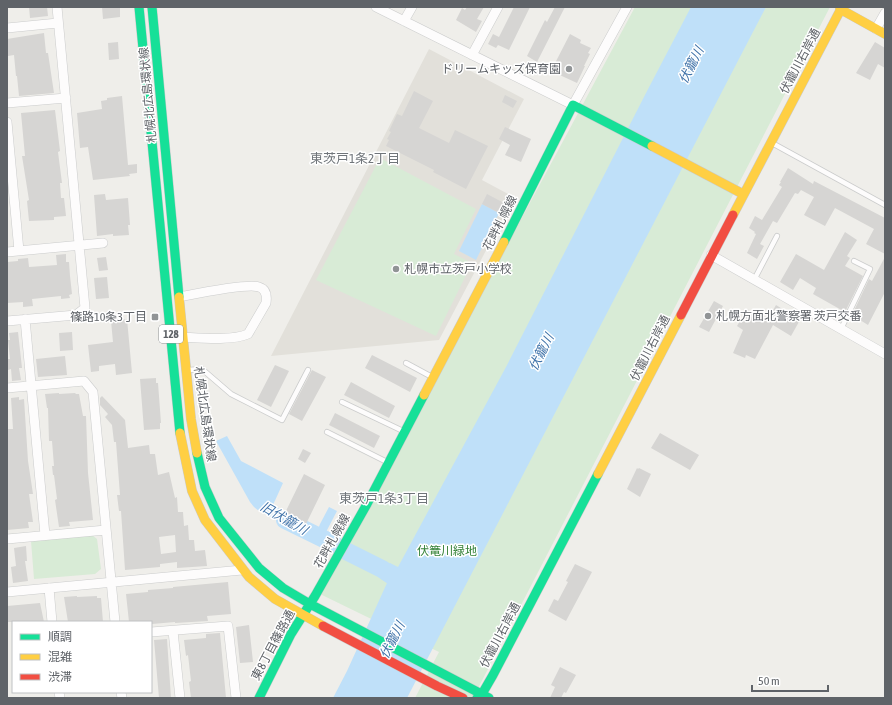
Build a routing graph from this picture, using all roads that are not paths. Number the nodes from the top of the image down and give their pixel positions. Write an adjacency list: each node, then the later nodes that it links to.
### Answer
1 (57, 7): 11 (street)
2 (139, 7): 50 (main road, 札幌北広島環状線 / 128)
3 (152, 7): 31 (main road, 札幌北広島環状線 / 128)
4 (376, 7): 10 (street)
5 (412, 7): 10 (street)
6 (498, 7): 15 (street)
7 (627, 7): 18 (street)
8 (841, 8): 13 (main road); 20 (main road, 伏籠川右岸通)
9 (885, 13): 13 (street)
10 (404, 21): 15 (street)
11 (58, 22): 12 (street); 16 (street)
12 (7, 28)
13 (876, 29): 14 (main road)
14 (885, 34)
15 (472, 55): 18 (street)
16 (66, 98): 17 (street); 25 (street)
17 (7, 103)
18 (573, 105): 21 (main road); 40 (main road, 花畔札幌線)
19 (7, 122): 26 (street)
20 (770, 142): 21 (main road, 伏籠川右岸通); 22 (lane)
21 (743, 194): 28 (main road, 伏籠川右岸通)
22 (885, 205)
23 (777, 236): 30 (lane)
24 (103, 243): 25 (street)
25 (80, 245): 26 (street); 32 (street)
26 (19, 251): 27 (street)
27 (7, 252)
28 (711, 255): 30 (street); 60 (main road, 伏籠川右岸通)
29 (854, 260): 34 (lane)
30 (754, 280): 34 (street)
31 (179, 297): 35 (main road, 札幌北広島環状線 / 128); 35 (street)
32 (25, 319): 33 (street); 41 (street)
33 (7, 321)
34 (841, 329): 36 (street)
35 (183, 337): 38 (main road, 札幌北広島環状線 / 128)
36 (885, 354)
37 (406, 363): 40 (lane)
38 (186, 370): 39 (lane); 54 (main road, 札幌北広島環状線 / 128)
39 (308, 370)
40 (433, 377): 45 (main road, 花畔札幌線)
41 (31, 386): 42 (street); 47 (street); 48 (street)
42 (7, 388)
43 (342, 402): 45 (lane)
44 (327, 432): 46 (lane)
45 (404, 432): 46 (main road, 花畔札幌線)
46 (388, 462): 54 (main road, 花畔札幌線)
47 (106, 530): 48 (street); 51 (street)
48 (46, 536): 49 (street)
49 (7, 539)
50 (242, 570): 51 (street); 55 (main road, 札幌北広島環状線 / 128)
51 (111, 582): 52 (street); 57 (street)
52 (49, 588): 53 (street); 56 (street)
53 (7, 592)
54 (310, 604): 55 (main road, 東8丁目篠路通); 60 (main road, 札幌北広島環状線 / 128)
55 (302, 615): 63 (main road, 東8丁目篠路通); 64 (main road, 札幌北広島環状線 / 128)
56 (52, 621)
57 (115, 621)
58 (173, 630): 59 (street); 61 (street); 62 (street)
59 (152, 632)
60 (483, 697)
61 (180, 698)
62 (236, 698)
63 (259, 698)
64 (462, 698)

